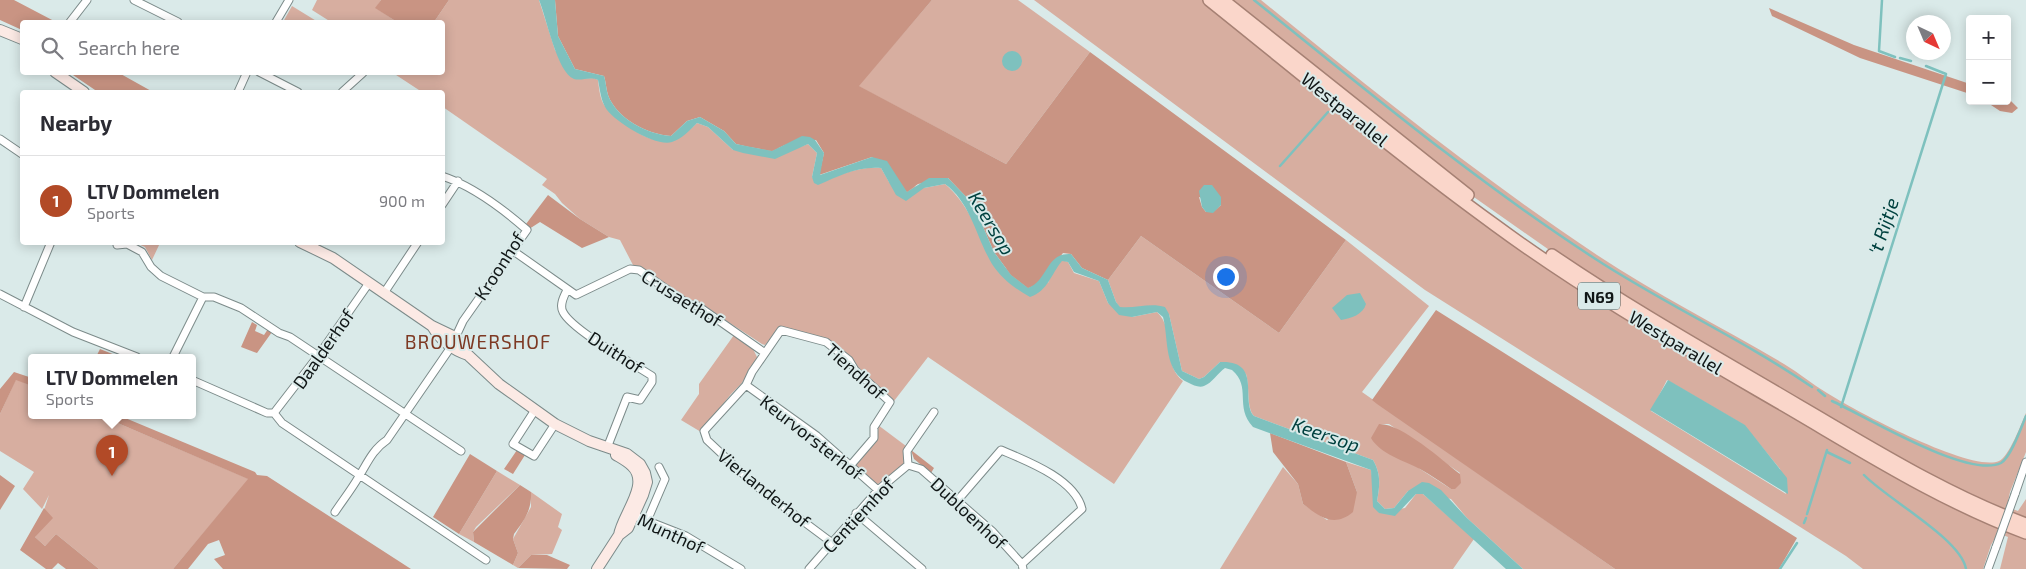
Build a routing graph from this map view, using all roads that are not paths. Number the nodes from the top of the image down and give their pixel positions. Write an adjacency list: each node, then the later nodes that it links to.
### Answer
1 (87, 0): 6 (street)
2 (134, 0): 7 (street)
3 (289, 0): 8 (street)
4 (1209, 0): 61 (main road, Westparallel / N69)
5 (1223, 0): 60 (main road, Westparallel / N69)
6 (72, 20)
7 (174, 20)
8 (277, 20)
9 (0, 30): 10 (street)
10 (20, 38)
11 (60, 75): 15 (street)
12 (245, 75): 16 (street)
13 (265, 75): 17 (street)
14 (361, 75): 18 (street)
15 (81, 90)
16 (239, 90)
17 (294, 90)
18 (344, 90)
19 (0, 139): 20 (street)
20 (20, 153)
21 (445, 177): 22 (street, Kroonhof)
22 (458, 181): 23 (street); 28 (street, Kroonhof)
23 (445, 200)
24 (50, 245): 34 (street)
25 (129, 245): 33 (street)
26 (416, 245): 31 (street)
27 (322, 247): 29 (street)
28 (512, 250): 30 (street); 35 (street, Kroonhof)
29 (369, 283): 31 (street); 39 (street, Daalderhof)
30 (567, 290): 36 (street, Crusaethof); 47 (street, Duithof)
31 (384, 293): 35 (street)
32 (0, 294): 34 (street)
33 (203, 297): 38 (street); 39 (street)
34 (24, 307): 37 (street)
35 (453, 342): 42 (street); 45 (street, Kroonhof)
36 (765, 353): 41 (street, Tiendhof); 51 (street, Tiendhof)
37 (129, 354)
38 (174, 354)
39 (318, 356): 44 (street, Daalderhof); 45 (street)
40 (196, 382): 44 (street)
41 (746, 385): 51 (street, Keurvorsterhof); 62 (street, Vierlanderhof)
42 (535, 410): 46 (street); 46 (street)
43 (934, 412): 50 (street, Centiemhof)
44 (274, 413): 53 (street)
45 (404, 414): 48 (street); 53 (street, Kroonhof)
46 (555, 424): 47 (street)
47 (607, 448): 58 (street)
48 (460, 451)
49 (2026, 462): 69 (street, bridge)
50 (908, 465): 54 (street, Centiemhof); 55 (street, Dubloenhof)
51 (850, 466): 54 (street, Keurvorsterhof)
52 (659, 467): 59 (street)
53 (359, 476): 56 (street, Kroonhof); 63 (street)
54 (878, 490): 57 (street, Centiemhof)
55 (957, 501): 64 (street, Dubloenhof); 64 (street)
56 (335, 512)
57 (856, 513): 62 (street, Centiemhof); 68 (street)
58 (631, 514): 59 (street, Munthof); 65 (street)
59 (647, 521): 66 (street, Munthof)
60 (2026, 524)
61 (2026, 533)
62 (831, 542): 67 (street, Centiemhof)
63 (486, 560)
64 (1022, 567)
65 (597, 569)
66 (741, 569)
67 (809, 569)
68 (922, 569)
69 (1988, 569)

